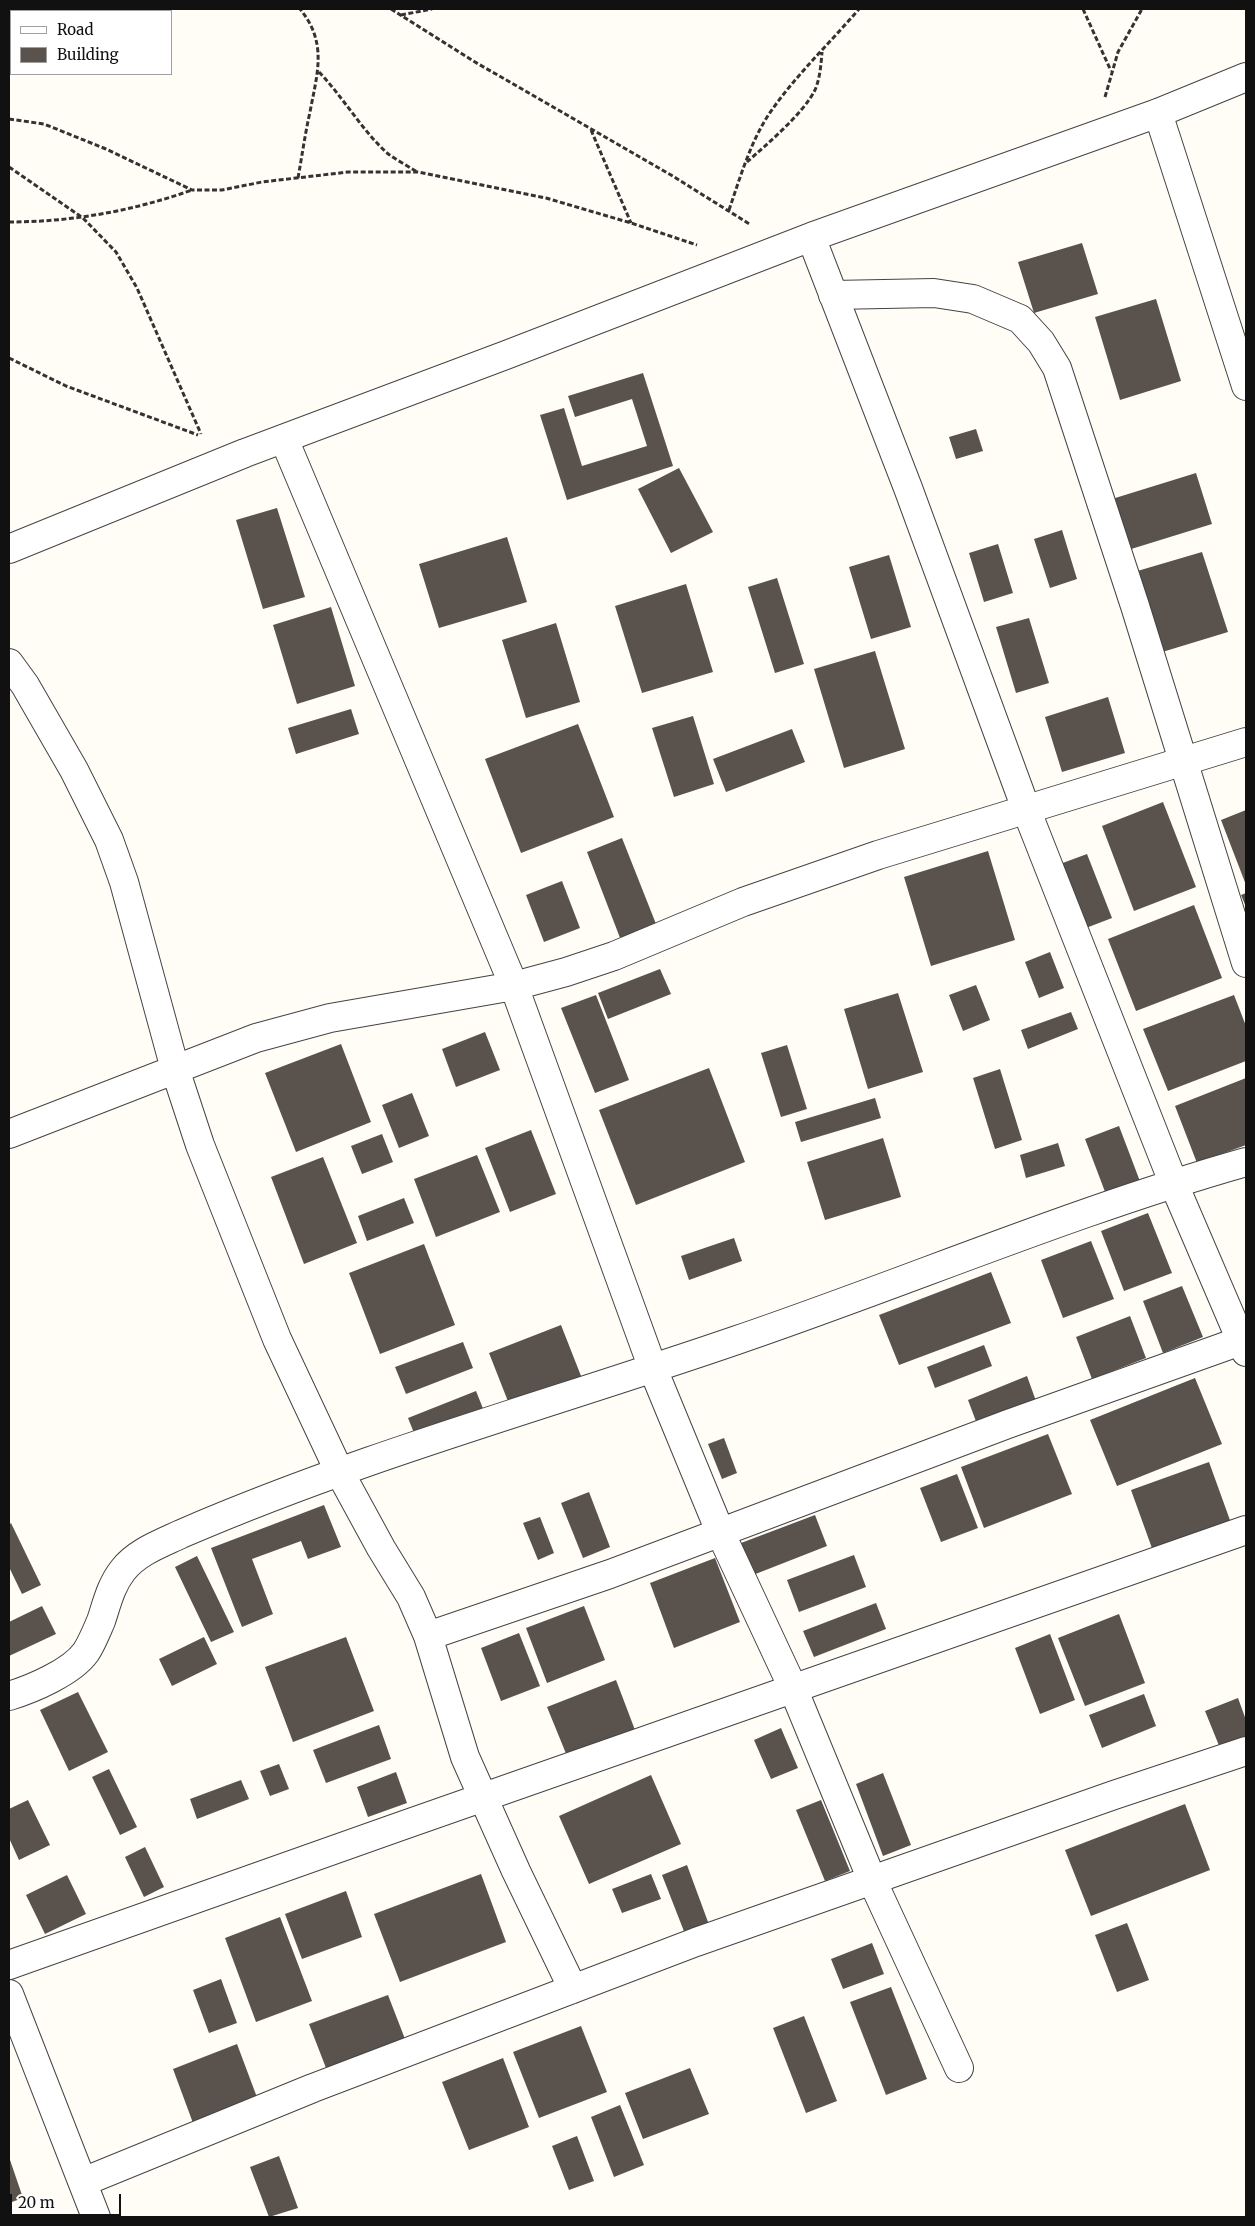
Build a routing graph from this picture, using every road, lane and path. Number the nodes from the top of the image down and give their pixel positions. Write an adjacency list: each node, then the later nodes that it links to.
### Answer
1 (300, 9): 9 (path)
2 (392, 9): 7 (path)
3 (432, 9): 7 (path)
4 (859, 9): 8 (path)
5 (1083, 9): 10 (path)
6 (1142, 9): 10 (path)
7 (401, 15): 14 (path)
8 (822, 52): 16 (path); 16 (path)
9 (319, 71): 18 (path); 19 (path)
10 (1111, 72): 15 (path)
11 (1246, 77): 12 (street)
12 (1158, 113): 15 (street); 30 (street)
13 (9, 119): 20 (path)
14 (591, 130): 21 (path); 24 (path)
15 (1101, 133): 25 (street)
16 (745, 164): 21 (path)
17 (9, 167): 22 (path)
18 (418, 172): 19 (path); 24 (path)
19 (298, 178): 20 (path)
20 (192, 190): 22 (path)
21 (729, 210): 26 (path)
22 (83, 218): 23 (path); 29 (path)
23 (9, 222)
24 (631, 222): 27 (path)
25 (811, 236): 26 (street); 28 (street)
26 (785, 247): 27 (street)
27 (748, 262): 31 (street)
28 (833, 295): 35 (street); 36 (street)
29 (9, 358)
30 (1246, 386)
31 (284, 439): 32 (street); 38 (street)
32 (9, 549)
33 (9, 663): 39 (street)
34 (1246, 742): 35 (street)
35 (1184, 762): 36 (street); 37 (street)
36 (1026, 809): 38 (street); 42 (street)
37 (1246, 963)
38 (514, 986): 39 (street); 44 (street)
39 (175, 1069): 40 (street); 45 (street)
40 (9, 1134)
41 (1246, 1162): 42 (street)
42 (1173, 1182): 43 (street); 44 (street)
43 (1245, 1344): 47 (street)
44 (653, 1369): 45 (street); 47 (street)
45 (338, 1471): 48 (street); 50 (street)
46 (1246, 1530): 49 (street)
47 (721, 1534): 48 (street); 49 (street)
48 (428, 1636): 52 (street)
49 (792, 1686): 52 (street); 53 (street)
50 (9, 1696)
51 (1246, 1751): 53 (street)
52 (485, 1798): 54 (street); 55 (street)
53 (872, 1880): 55 (street); 57 (street)
54 (9, 1965)
55 (573, 1989): 58 (street)
56 (9, 1994): 58 (street)
57 (959, 2068)
58 (83, 2182): 59 (street)
59 (96, 2217)

